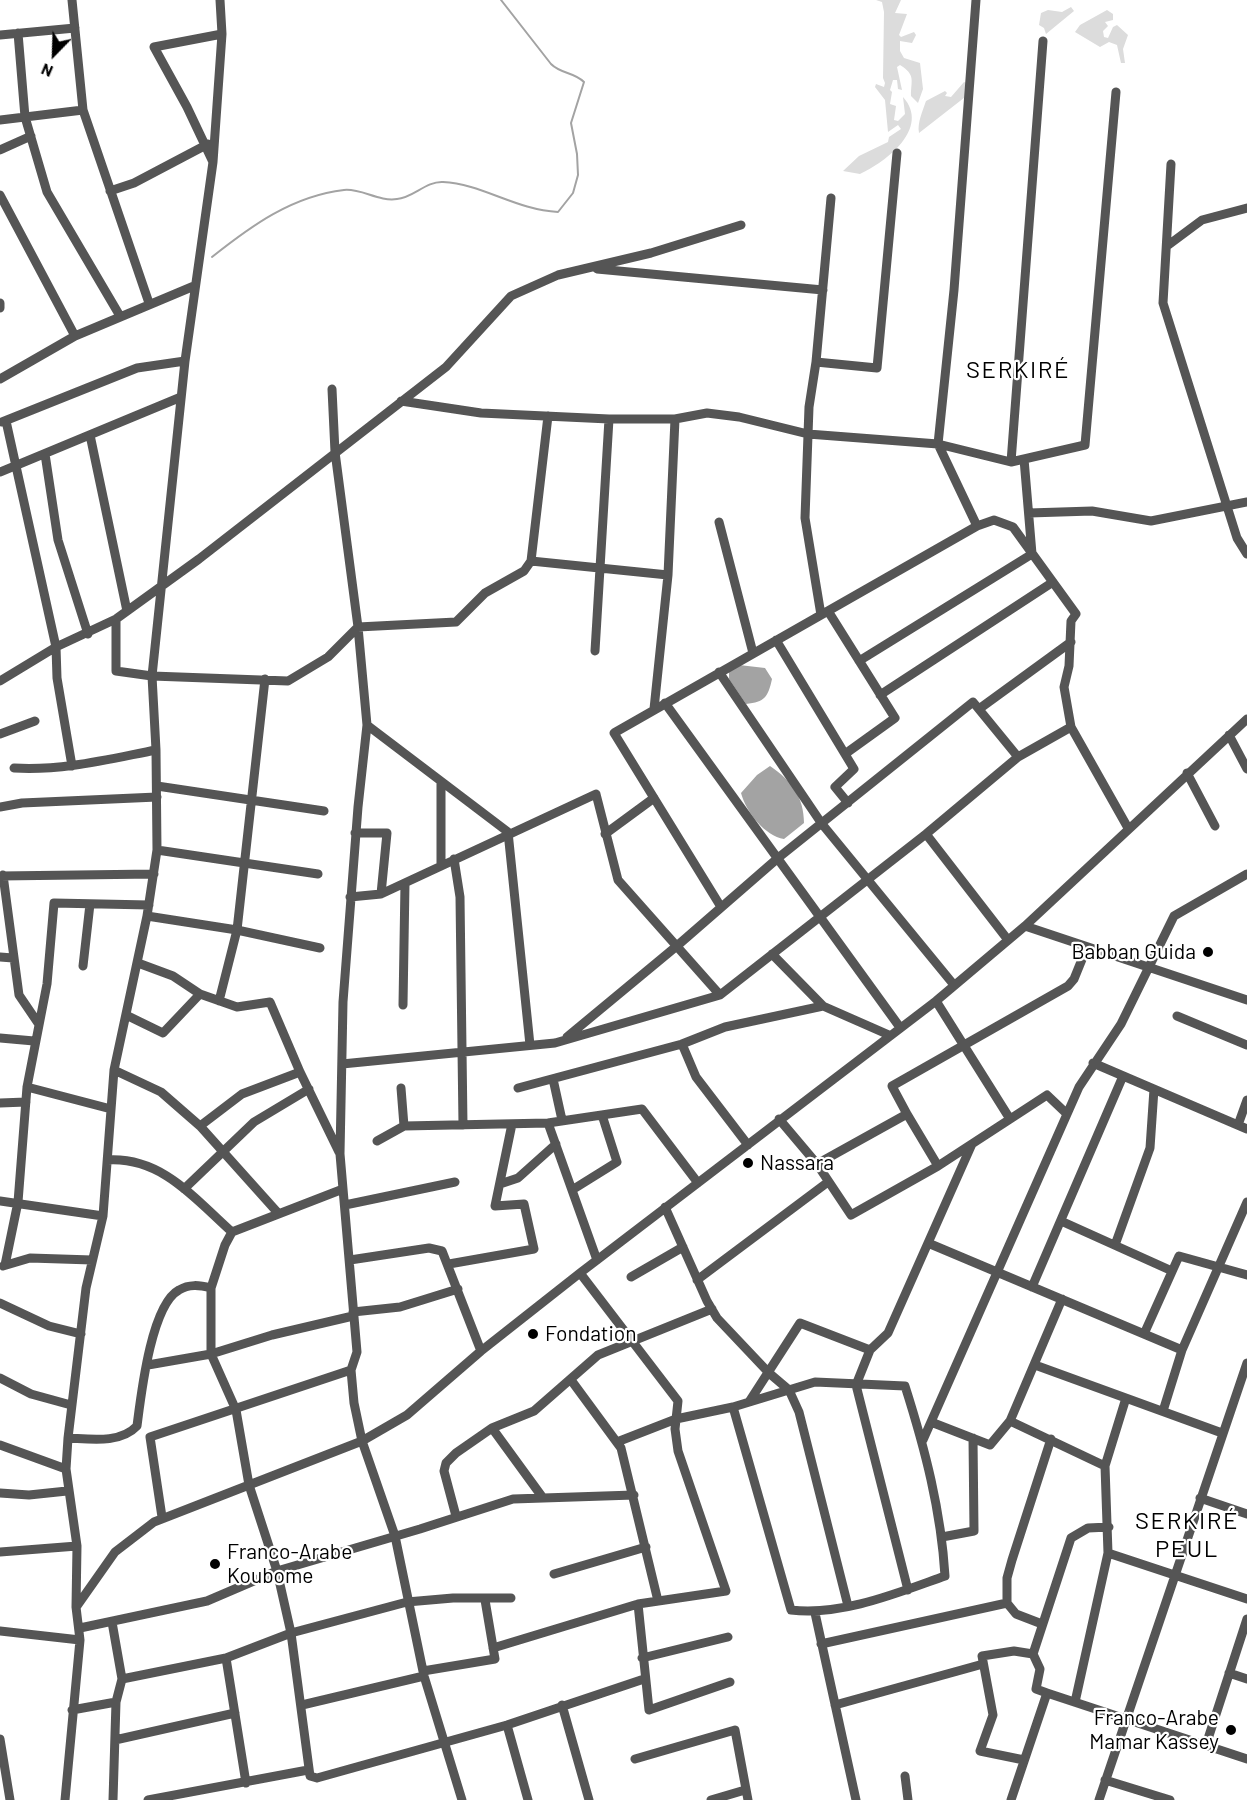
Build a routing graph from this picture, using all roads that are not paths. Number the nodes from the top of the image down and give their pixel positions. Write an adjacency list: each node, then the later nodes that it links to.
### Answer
1 (72, 0): 4 (street)
2 (220, 0): 6 (street)
3 (976, 0): 46 (street)
4 (75, 28): 5 (street); 10 (street)
5 (18, 33): 7 (street); 11 (street)
6 (222, 34): 14 (street); 15 (street)
7 (0, 35)
8 (1043, 41): 50 (street)
9 (1116, 92): 49 (street)
10 (83, 110): 11 (street); 20 (street)
11 (25, 117): 12 (street); 13 (street)
12 (0, 120)
13 (31, 136): 16 (street); 32 (street)
14 (213, 142): 15 (street); 18 (street)
15 (203, 146): 18 (street); 20 (street)
16 (0, 150)
17 (897, 153): 35 (street)
18 (213, 162): 27 (street)
19 (1171, 164): 25 (street)
20 (111, 191): 30 (street)
21 (0, 195): 33 (street)
22 (831, 198): 28 (street)
23 (1247, 208): 25 (street)
24 (741, 225): 26 (street)
25 (1167, 246): 54 (street)
26 (588, 268): 28 (street); 39 (street)
27 (194, 286): 30 (street); 34 (street)
28 (823, 290): 35 (street)
29 (0, 303): 31 (street)
30 (149, 303): 32 (street)
31 (0, 308)
32 (120, 316): 33 (street)
33 (75, 336): 36 (street)
34 (185, 361): 38 (street); 43 (street)
35 (816, 362): 44 (street)
36 (0, 379)
37 (332, 389): 47 (street)
38 (181, 397): 45 (street); 64 (street)
39 (401, 401): 40 (street); 47 (street)
40 (548, 416): 41 (street); 60 (street)
41 (609, 419): 42 (street); 61 (street)
42 (675, 419): 44 (street); 62 (street)
43 (3, 422): 51 (street)
44 (808, 434): 46 (street); 66 (street)
45 (90, 435): 48 (street); 65 (street)
46 (938, 444): 50 (street); 57 (street)
47 (335, 452): 64 (street); 68 (street)
48 (45, 454): 51 (street); 69 (street)
49 (1024, 459): 50 (street); 55 (street)
50 (1011, 462)
51 (16, 466): 52 (street); 72 (street)
52 (0, 472)
53 (1247, 502): 54 (street)
54 (1227, 506): 55 (street); 59 (street)
55 (1029, 513): 58 (street)
56 (719, 522): 74 (street)
57 (977, 526): 58 (street); 66 (street)
58 (1032, 554): 63 (street); 75 (street)
59 (1247, 554)
60 (531, 561): 61 (street); 68 (street)
61 (600, 568): 62 (street); 73 (street)
62 (668, 575): 82 (street)
63 (1053, 582): 71 (street); 80 (street)
64 (162, 586): 65 (street); 77 (street)
65 (127, 611): 67 (street)
66 (824, 613): 70 (street); 75 (street)
67 (116, 619): 69 (street); 77 (street)
68 (358, 627): 78 (street); 86 (street)
69 (88, 634): 72 (street)
70 (776, 640): 74 (street); 91 (street)
71 (1071, 642): 83 (street); 87 (street)
72 (56, 647): 79 (street); 93 (street)
73 (595, 651)
74 (753, 653): 76 (street)
75 (860, 662): 80 (street)
76 (719, 672): 81 (street); 105 (street)
77 (152, 676): 78 (street); 90 (street)
78 (265, 679): 101 (street)
79 (0, 681)
80 (880, 695): 91 (street)
81 (665, 703): 82 (street); 113 (street)
82 (654, 709): 100 (street)
83 (979, 709): 92 (street); 102 (street)
84 (1247, 719): 89 (street)
85 (35, 721): 88 (street)
86 (367, 725): 97 (street); 109 (street)
87 (1071, 727): 92 (street); 107 (street)
88 (0, 734)
89 (1229, 735): 95 (street); 96 (street)
90 (156, 750): 93 (street); 98 (street)
91 (845, 754): 102 (street)
92 (1018, 757): 111 (street)
93 (72, 766): 94 (street)
94 (14, 768)
95 (1247, 770)
96 (1187, 773): 106 (street); 107 (street)
97 (441, 782): 108 (street); 116 (street)
98 (157, 786): 99 (street); 101 (street)
99 (157, 797): 103 (street); 112 (street)
100 (654, 798): 110 (street); 127 (street)
101 (251, 800): 104 (street); 115 (street)
102 (848, 803): 105 (street)
103 (0, 807)
104 (324, 811)
105 (822, 824): 113 (street); 121 (street)
106 (1215, 826)
107 (1128, 828): 130 (street)
108 (508, 832): 110 (street); 114 (street); 160 (street)
109 (356, 833): 123 (street); 124 (street)
110 (605, 834): 133 (street)
111 (926, 834): 121 (street); 132 (street)
112 (157, 850): 115 (street); 117 (street)
113 (778, 858): 127 (street); 129 (street)
114 (454, 859): 116 (street); 162 (street)
115 (244, 862): 118 (street); 131 (street)
116 (441, 865): 122 (street)
117 (154, 874): 120 (street); 126 (street)
118 (318, 874)
119 (1247, 874): 141 (street)
120 (2, 876): 138 (street)
121 (868, 879): 129 (street); 142 (street)
122 (405, 883): 123 (street); 148 (street)
123 (381, 894): 124 (street)
124 (350, 897): 164 (street)
125 (90, 904): 126 (street); 140 (street); 152 (street)
126 (149, 905): 128 (street)
127 (721, 907): 133 (street)
128 (147, 916): 131 (street); 139 (street)
129 (820, 916): 136 (street); 153 (street)
130 (1025, 926): 132 (street); 134 (street)
131 (237, 930): 135 (street); 146 (street)
132 (1008, 940): 142 (street)
133 (678, 945): 144 (street); 156 (street)
134 (1087, 947): 141 (street); 159 (street)
135 (320, 948)
136 (772, 954): 144 (street); 149 (street)
137 (0, 957): 138 (street)
138 (13, 958): 152 (street)
139 (138, 963): 143 (street); 150 (street)
140 (83, 966)
141 (1148, 968): 145 (street); 163 (street)
142 (954, 986): 147 (street)
143 (200, 994): 146 (street); 150 (street)
144 (720, 994): 156 (street)
145 (1247, 1000)
146 (219, 1001): 166 (street)
147 (936, 1001): 153 (street); 159 (street)
148 (403, 1005)
149 (823, 1006): 154 (street); 158 (street)
150 (126, 1015): 165 (street)
151 (1177, 1016): 161 (street)
152 (38, 1023): 157 (street)
153 (899, 1026): 154 (street)
154 (889, 1035): 181 (street)
155 (0, 1038): 157 (street)
156 (562, 1040): 160 (street)
157 (34, 1041): 169 (street)
158 (682, 1044): 168 (street); 193 (street)
159 (963, 1044): 178 (street); 182 (street)
160 (530, 1045): 162 (street)
161 (1247, 1045)
162 (462, 1052): 164 (street); 185 (street)
163 (1093, 1063): 167 (street); 179 (street)
164 (342, 1064): 195 (street)
165 (114, 1070): 177 (street); 187 (street)
166 (300, 1072): 172 (street); 187 (street)
167 (1123, 1076): 173 (street); 213 (street)
168 (553, 1079): 171 (street); 183 (street)
169 (27, 1087): 175 (street); 177 (street)
170 (401, 1088): 188 (street)
171 (518, 1088)
172 (309, 1089): 194 (street); 195 (street)
173 (1154, 1089): 189 (street); 216 (street)
174 (1247, 1100): 189 (street)
175 (26, 1102): 176 (street); 207 (street)
176 (0, 1103)
177 (111, 1109): 196 (street)
178 (907, 1114): 197 (street); 198 (street)
179 (1067, 1114): 182 (street); 225 (street)
180 (602, 1115): 183 (street); 201 (street); 205 (street)
181 (779, 1119): 193 (street); 197 (street)
182 (1010, 1119): 192 (street)
183 (562, 1120): 184 (street)
184 (548, 1123): 186 (street); 191 (street)
185 (463, 1125): 186 (street); 188 (street)
186 (512, 1125): 202 (street)
187 (200, 1126): 194 (street)
188 (404, 1126): 190 (street)
189 (1242, 1127)
190 (377, 1141)
191 (556, 1144): 202 (street); 205 (street)
192 (972, 1144): 198 (street); 215 (street)
193 (748, 1145): 201 (street)
194 (221, 1151): 203 (street); 211 (street)
195 (340, 1154): 204 (street)
196 (108, 1160): 203 (street); 212 (street)
197 (818, 1164): 200 (street)
198 (938, 1166): 200 (street)
199 (455, 1182): 209 (street)
200 (828, 1182): 229 (street)
201 (698, 1183): 210 (street)
202 (500, 1184): 221 (street)
203 (184, 1189): 214 (street)
204 (343, 1189): 209 (street); 211 (street)
205 (572, 1190): 220 (street)
206 (0, 1201): 207 (street)
207 (18, 1202): 212 (street); 222 (street)
208 (1247, 1202): 223 (street)
209 (345, 1205): 219 (street)
210 (665, 1207): 217 (street); 220 (street)
211 (278, 1213): 214 (street)
212 (103, 1216): 218 (street)
213 (1061, 1221): 216 (street); 231 (street)
214 (232, 1232): 230 (street)
215 (928, 1243): 225 (street); 240 (street)
216 (1115, 1245): 224 (street)
217 (683, 1246): 228 (street); 229 (street)
218 (92, 1260): 222 (street); 237 (street)
219 (350, 1260): 221 (street); 236 (street)
220 (597, 1260): 226 (street)
221 (449, 1264): 232 (street)
222 (3, 1266)
223 (1219, 1267): 224 (street); 227 (street); 241 (street)
224 (1172, 1271): 238 (street)
225 (997, 1272): 231 (street); 261 (street)
226 (580, 1273): 239 (street); 242 (street)
227 (1247, 1275)
228 (631, 1277)
229 (697, 1280): 235 (street)
230 (210, 1287): 243 (street); 245 (street)
231 (1032, 1287): 233 (street)
232 (458, 1289): 236 (street); 242 (street)
233 (1062, 1299): 238 (street); 246 (street)
234 (0, 1303): 237 (street)
235 (712, 1309): 239 (street); 248 (street)
236 (353, 1314): 243 (street); 247 (street)
237 (81, 1334): 255 (street)
238 (1144, 1334): 241 (street)
239 (634, 1342): 250 (street); 259 (street)
240 (870, 1350): 248 (street); 251 (street)
241 (1182, 1350): 258 (street)
242 (481, 1351): 268 (street)
243 (211, 1354): 245 (street); 257 (street)
244 (1247, 1363): 263 (street)
245 (148, 1365): 264 (street)
246 (1035, 1365): 253 (street); 260 (street)
247 (351, 1370): 257 (street); 268 (street)
248 (769, 1373): 252 (street); 254 (street)
249 (0, 1378): 255 (street)
250 (571, 1380): 262 (street); 269 (street)
251 (856, 1386): 252 (street); 267 (street); 292 (street)
252 (789, 1390): 254 (street); 300 (street)
253 (1126, 1398): 258 (street); 271 (street)
254 (749, 1402): 256 (street)
255 (71, 1405): 264 (street)
256 (733, 1407): 259 (street); 302 (street)
257 (236, 1410): 273 (street); 281 (street)
258 (1162, 1411): 263 (street)
259 (676, 1419): 269 (street); 296 (street)
260 (1010, 1421): 265 (street); 266 (street)
261 (931, 1422): 265 (street); 267 (street)
262 (492, 1428): 277 (street); 280 (street)
263 (1222, 1432): 278 (street)
264 (68, 1438): 272 (street)
265 (973, 1438): 284 (street)
266 (1051, 1439): 271 (street); 299 (street)
267 (922, 1440): 284 (street)
268 (362, 1441): 273 (street); 283 (street)
269 (617, 1442): 276 (street)
270 (0, 1446): 272 (street)
271 (1105, 1466): 282 (street)
272 (66, 1469): 274 (street)
273 (249, 1485): 281 (street); 289 (street)
274 (67, 1491): 275 (street); 285 (street)
275 (0, 1493)
276 (634, 1496): 277 (street); 286 (street)
277 (543, 1498): 280 (street)
278 (1200, 1498): 279 (street); 291 (street)
279 (1247, 1514)
280 (456, 1516): 283 (street)
281 (162, 1517): 301 (street)
282 (1109, 1527): 288 (street); 305 (street)
283 (395, 1536): 289 (street); 297 (street)
284 (942, 1537): 292 (street)
285 (77, 1546): 287 (street); 301 (street)
286 (646, 1547): 290 (street); 296 (street)
287 (0, 1551)
288 (1108, 1553): 291 (street); 325 (street)
289 (277, 1571): 304 (street); 308 (street)
290 (554, 1574)
291 (1173, 1575): 294 (street); 331 (street)
292 (908, 1590): 300 (street)
293 (511, 1598): 295 (street)
294 (1247, 1599)
295 (485, 1600): 297 (street); 312 (street)
296 (658, 1601): 298 (street)
297 (407, 1602): 308 (street); 318 (street)
298 (638, 1604): 312 (street); 315 (street)
299 (1007, 1604): 305 (street); 311 (street)
300 (848, 1606): 302 (street)
301 (76, 1607): 306 (street)
302 (815, 1613): 311 (street)
303 (1247, 1619): 317 (street)
304 (112, 1622): 306 (street); 319 (street)
305 (1042, 1624): 313 (street)
306 (80, 1628): 310 (street)
307 (0, 1632): 310 (street)
308 (291, 1633): 314 (street); 327 (street)
309 (728, 1637): 315 (street)
310 (81, 1640): 329 (street)
311 (821, 1644): 328 (street)
312 (493, 1648): 318 (street)
313 (1033, 1654): 316 (street); 323 (street)
314 (226, 1658): 319 (street); 330 (street)
315 (642, 1658): 320 (street)
316 (984, 1664): 328 (street); 339 (street)
317 (1229, 1672): 321 (street); 336 (street)
318 (424, 1673): 327 (street); 335 (street)
319 (122, 1679): 324 (street)
320 (644, 1679): 322 (street); 326 (street)
321 (1247, 1679)
322 (730, 1682)
323 (1047, 1693): 325 (street); 339 (street)
324 (116, 1702): 329 (street); 334 (street)
325 (1075, 1702): 331 (street)
326 (562, 1705): 332 (street); 351 (street)
327 (302, 1706): 340 (street)
328 (835, 1706): 353 (street)
329 (72, 1710): 346 (street)
330 (235, 1713): 334 (street); 343 (street)
331 (1127, 1719): 336 (street); 342 (street)
332 (507, 1725): 335 (street); 350 (street)
333 (0, 1739): 345 (street)
334 (115, 1740): 347 (street)
335 (446, 1743): 340 (street); 349 (street)
336 (1206, 1745): 338 (street)
337 (635, 1759): 344 (street)
338 (1247, 1759)
339 (1024, 1760): 355 (street)
340 (308, 1770): 343 (street)
341 (905, 1776): 354 (street)
342 (1105, 1780): 356 (street); 357 (street)
343 (246, 1783): 348 (street)
344 (746, 1795): 352 (street)
345 (10, 1800)
346 (65, 1800)
347 (113, 1800)
348 (148, 1800)
349 (462, 1800)
350 (528, 1800)
351 (589, 1800)
352 (711, 1800)
353 (856, 1800)
354 (908, 1800)
355 (1011, 1800)
356 (1099, 1800)
357 (1170, 1800)

